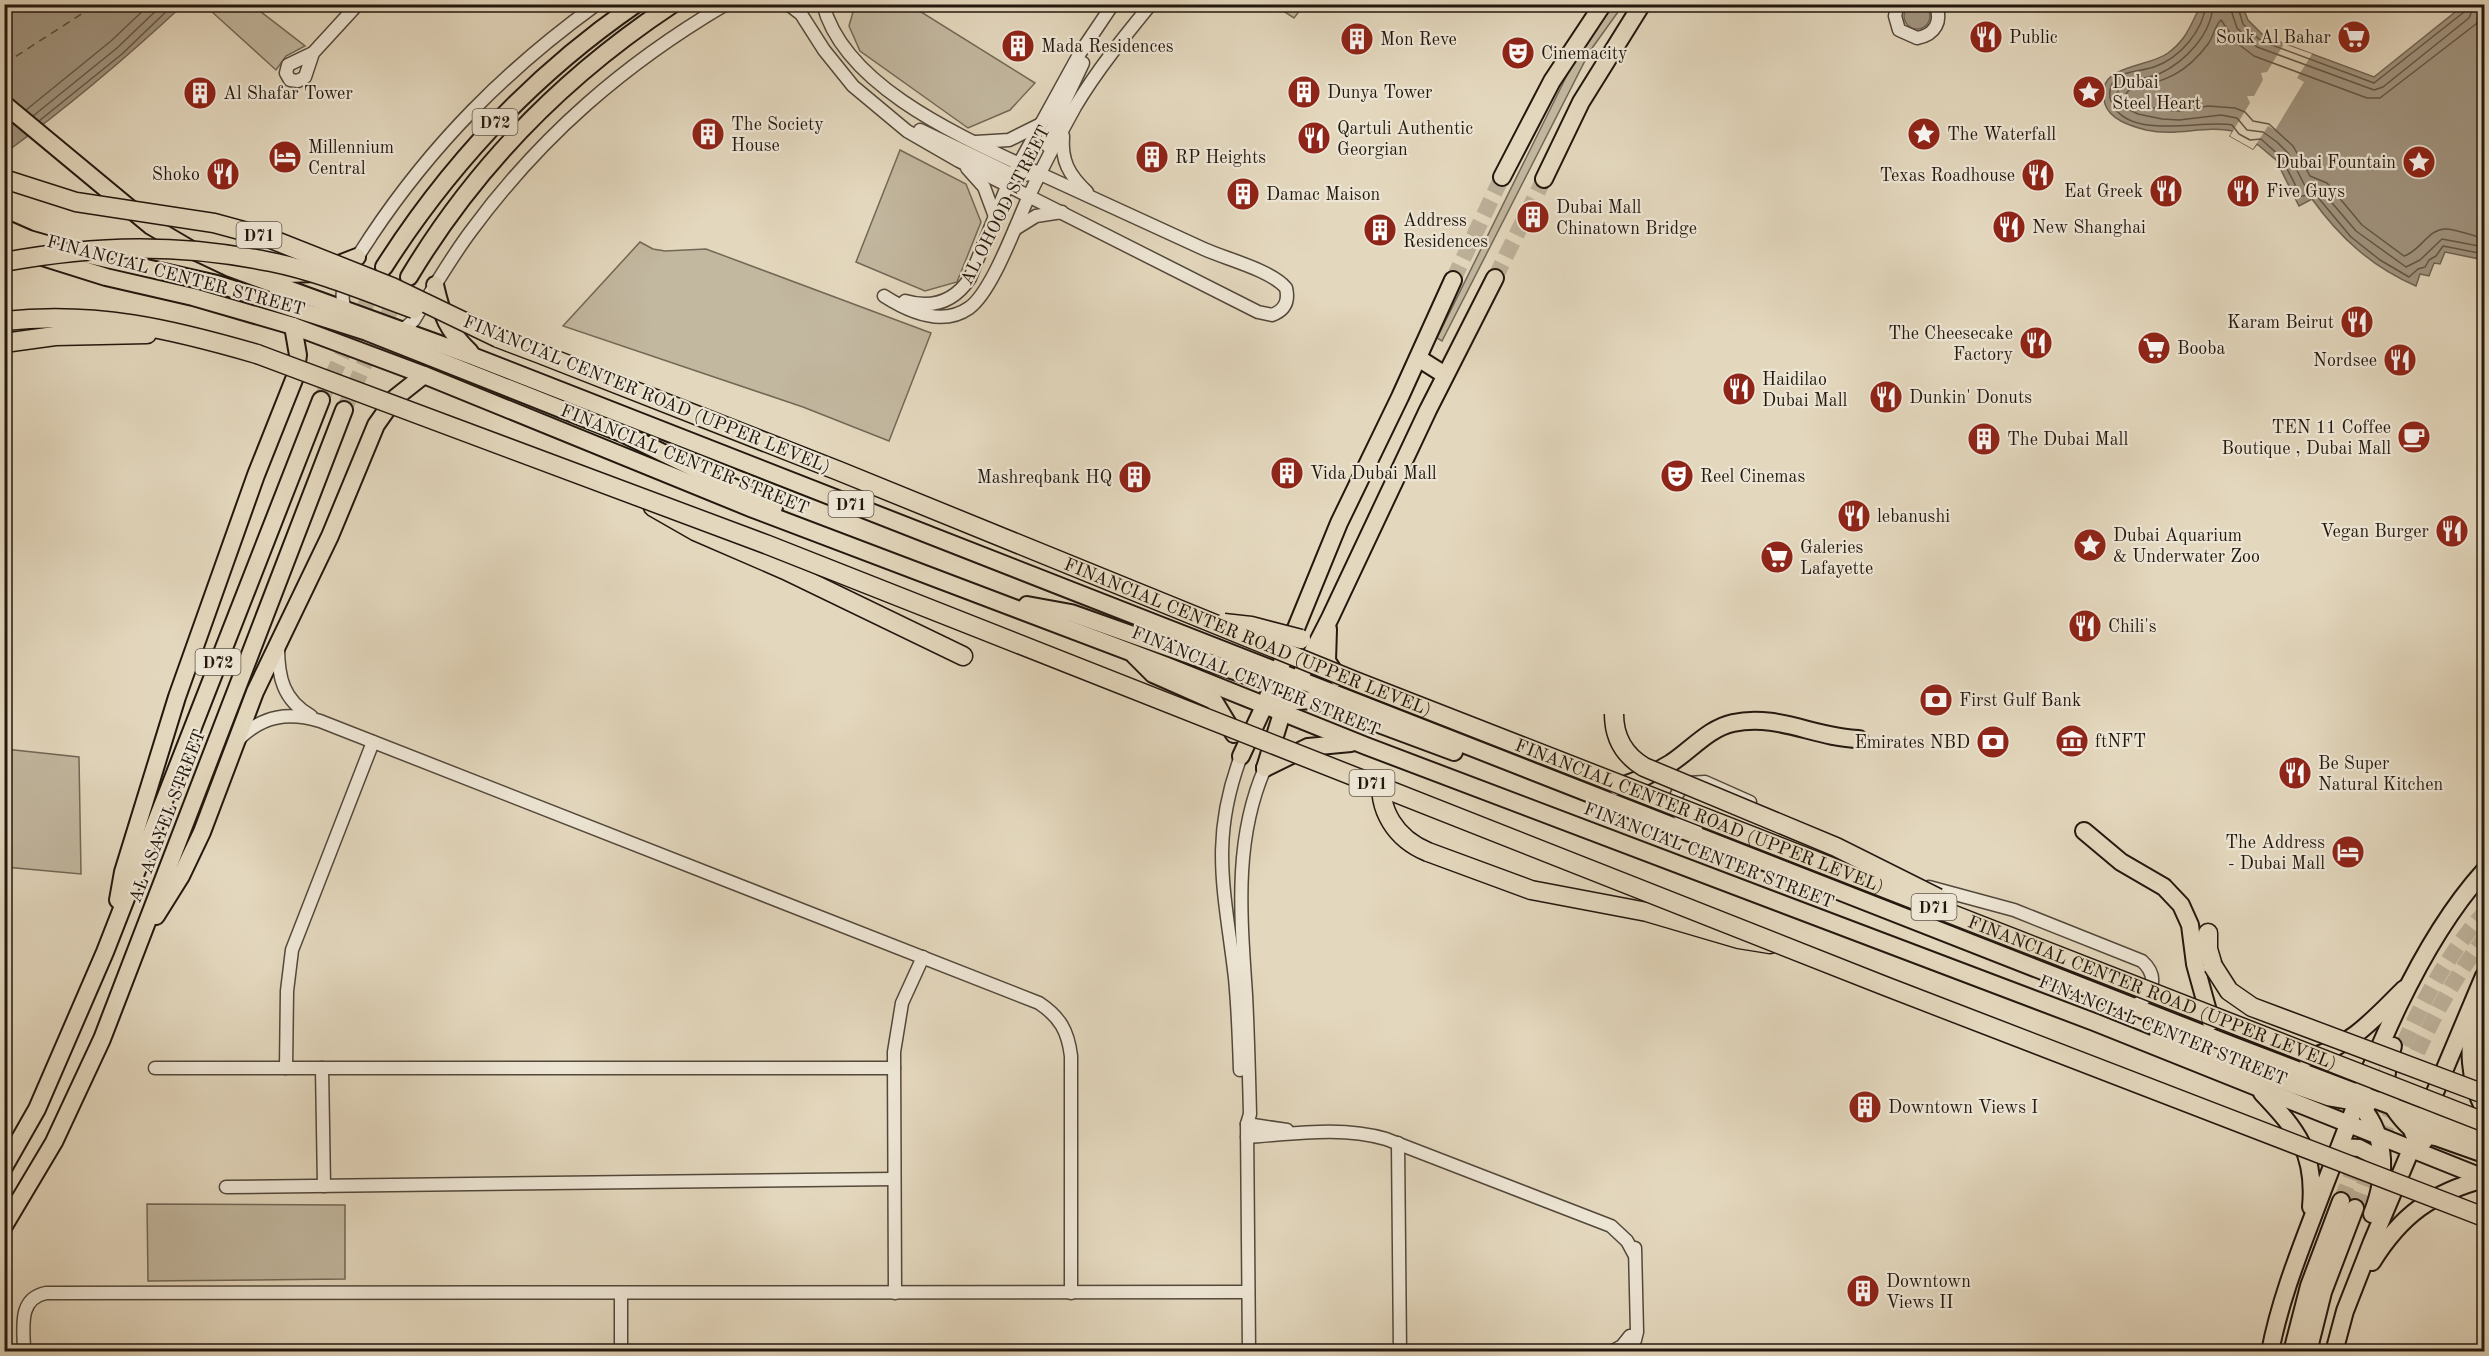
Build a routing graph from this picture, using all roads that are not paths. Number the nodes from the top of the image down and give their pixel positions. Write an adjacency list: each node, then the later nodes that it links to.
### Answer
1 (358, 4): 16 (street)
2 (597, 4): 36 (street)
3 (636, 4): 38 (main road, D72)
4 (673, 4): 40 (main road, D72)
5 (734, 4): 14 (street)
6 (788, 4): 18 (street)
7 (823, 4): 21 (street)
8 (1113, 4): 15 (street, AL OHOOD STREET)
9 (1151, 4): 20 (street, AL OHOOD STREET)
10 (1603, 4): 26 (main road)
11 (1642, 4): 28 (main road)
12 (1935, 4): 13 (street)
13 (1896, 6)
14 (722, 7): 43 (street)
15 (1094, 31): 19 (street, AL OHOOD STREET); 22 (street)
16 (313, 53)
17 (4, 104): 39 (main road, FINANCIAL CENTER STREET)
18 (888, 117): 23 (street); 25 (street)
19 (1042, 122): 21 (street); 25 (street, AL OHOOD STREET)
20 (1064, 129): 22 (street, AL OHOOD STREET); 30 (street)
21 (969, 140): 25 (street)
22 (1055, 146): 24 (street, AL OHOOD STREET)
23 (959, 160): 25 (street); 32 (street)
24 (1040, 173): 25 (street); 29 (street, AL OHOOD STREET); 30 (street)
25 (1013, 174): 29 (street); 32 (street, AL OHOOD STREET)
26 (1502, 177)
27 (4, 179): 51 (highway, FINANCIAL CENTER ROAD (UPPER LEVEL) / D71, bridge)
28 (1544, 179)
29 (1029, 195): 31 (street); 34 (street, AL OHOOD STREET)
30 (1094, 199): 31 (street)
31 (1065, 212): 34 (street)
32 (994, 214): 34 (street, AL OHOOD STREET)
33 (4, 228): 45 (main road)
34 (1012, 232)
35 (4, 245): 47 (main road, FINANCIAL CENTER STREET / D71)
36 (357, 257): 39 (main road); 44 (street)
37 (4, 262): 51 (highway, bridge)
38 (384, 267)
39 (251, 276): 45 (main road, FINANCIAL CENTER STREET)
40 (409, 277)
41 (1495, 278): 56 (main road)
42 (1452, 280): 54 (main road)
43 (435, 285): 48 (street); 53 (main road)
44 (345, 310): 45 (main road, FINANCIAL CENTER STREET); 48 (main road, FINANCIAL CENTER STREET / D71); 49 (street)
45 (325, 311): 49 (main road)
46 (4, 321): 50 (highway)
47 (293, 326): 55 (main road, FINANCIAL CENTER STREET / D71); 92 (main road)
48 (403, 330): 49 (street); 53 (main road, FINANCIAL CENTER STREET / D71)
49 (367, 332): 60 (main road)
50 (191, 336): 52 (highway); 59 (highway, D71, bridge)
51 (498, 338): 64 (highway, FINANCIAL CENTER ROAD (UPPER LEVEL) / D71, bridge)
52 (4, 343)
53 (475, 357): 67 (main road, FINANCIAL CENTER STREET / D71)
54 (1418, 358): 56 (main road); 62 (main road)
55 (424, 375): 60 (main road, FINANCIAL CENTER STREET / D71); 66 (main road)
56 (1446, 375): 63 (main road)
57 (321, 400): 92 (main road, D72)
58 (344, 410): 94 (main road, AL ASAYEL STREET / D72)
59 (639, 497): 69 (highway, bridge); 96 (highway, D71, bridge)
60 (850, 544): 61 (main road, FINANCIAL CENTER STREET / D71)
61 (1005, 604): 68 (main road, FINANCIAL CENTER STREET / D71); 70 (main road)
62 (1302, 612): 67 (main road); 71 (main road)
63 (1330, 618): 72 (main road); 76 (main road)
64 (1212, 624): 65 (highway, bridge); 93 (highway, FINANCIAL CENTER ROAD (UPPER LEVEL) / D71, bridge)
65 (1301, 639)
66 (278, 643): 78 (street); 81 (main road)
67 (1214, 645): 70 (main road, FINANCIAL CENTER STREET / D71)
68 (1131, 652): 74 (main road, FINANCIAL CENTER STREET / D71); 84 (main road)
69 (963, 656)
70 (1259, 672): 71 (main road)
71 (1276, 676): 72 (main road); 74 (main road)
72 (1298, 679): 75 (main road); 76 (main road, FINANCIAL CENTER STREET / D71)
73 (1314, 700): 75 (main road); 79 (main road); 87 (main road)
74 (1265, 705): 75 (main road, FINANCIAL CENTER STREET / D71); 84 (main road)
75 (1286, 706): 79 (main road, FINANCIAL CENTER STREET / D71); 85 (main road)
76 (1376, 709): 87 (main road, FINANCIAL CENTER STREET / D71)
77 (1614, 714): 93 (highway, bridge)
78 (320, 721): 81 (street); 82 (street)
79 (1309, 723): 83 (main road, FINANCIAL CENTER STREET / D71)
80 (1859, 739): 88 (main road)
81 (236, 742): 94 (main road)
82 (373, 742): 97 (street); 106 (street)
83 (1366, 746): 85 (main road); 102 (main road, FINANCIAL CENTER STREET / D71)
84 (1241, 756): 120 (street)
85 (1264, 768): 120 (street)
86 (1382, 774): 96 (highway, bridge)
87 (1555, 781): 88 (main road, FINANCIAL CENTER STREET / D71)
88 (1581, 791): 90 (main road, FINANCIAL CENTER STREET / D71)
89 (2084, 831): 103 (main road)
90 (1718, 843): 101 (main road, FINANCIAL CENTER STREET / D71); 101 (street)
91 (2484, 871): 99 (main road)
92 (116, 923): 130 (main road, AL ASAYEL STREET / D72)
93 (1983, 926): 118 (highway, FINANCIAL CENTER ROAD (UPPER LEVEL) / D71, bridge)
94 (142, 933): 136 (main road, AL ASAYEL STREET / D72)
95 (2208, 933): 113 (highway, bridge)
96 (1781, 945): 135 (highway, D71, bridge)
97 (923, 957): 108 (street); 140 (street)
98 (2484, 976): 100 (main road)
99 (2413, 980): 104 (main road); 109 (main road); 114 (main road)
100 (2476, 995): 112 (main road); 116 (main road)
101 (2133, 1007): 103 (main road, FINANCIAL CENTER STREET / D71)
102 (2094, 1022): 110 (main road); 111 (main road, FINANCIAL CENTER STREET / D71)
103 (2234, 1046): 104 (main road, FINANCIAL CENTER STREET / D71)
104 (2272, 1059): 110 (main road, FINANCIAL CENTER STREET / D71)
105 (155, 1068): 106 (street)
106 (286, 1068): 107 (street)
107 (322, 1068): 108 (street); 133 (street)
108 (894, 1068): 131 (street)
109 (2385, 1072): 112 (main road); 115 (main road)
110 (2330, 1086): 114 (main road, FINANCIAL CENTER STREET / D71)
111 (2257, 1088): 119 (main road, FINANCIAL CENTER STREET / D71); 137 (main road)
112 (2433, 1092): 115 (main road); 117 (main road)
113 (2484, 1095)
114 (2360, 1098): 115 (main road, FINANCIAL CENTER STREET / D71); 119 (main road); 121 (main road)
115 (2392, 1104): 117 (main road, FINANCIAL CENTER STREET / D71); 122 (main road)
116 (2484, 1109)
117 (2423, 1117): 122 (main road); 123 (main road, FINANCIAL CENTER STREET / D71)
118 (2484, 1122)
119 (2349, 1124): 121 (main road, FINANCIAL CENTER STREET / D71); 126 (main road)
120 (1247, 1130): 124 (street); 141 (street)
121 (2379, 1136): 122 (main road, FINANCIAL CENTER STREET / D71); 126 (main road); 128 (main road)
122 (2413, 1141): 125 (main road); 129 (main road, FINANCIAL CENTER STREET / D71); 142 (main road)
123 (2484, 1141)
124 (1398, 1143): 143 (street); 147 (street)
125 (2454, 1143): 127 (main road); 129 (main road)
126 (2340, 1145): 128 (main road); 137 (main road)
127 (2484, 1154)
128 (2382, 1160): 142 (main road)
129 (2447, 1163): 132 (main road, FINANCIAL CENTER STREET / D71)
130 (4, 1167)
131 (894, 1179): 133 (street); 139 (street)
132 (2484, 1179): 142 (main road)
133 (324, 1186): 134 (street)
134 (226, 1187)
135 (2484, 1217)
136 (4, 1226)
137 (2309, 1226): 150 (main road)
138 (621, 1293): 139 (street); 144 (street); 145 (street)
139 (895, 1293): 140 (street)
140 (1071, 1293): 141 (street)
141 (1248, 1293): 146 (street)
142 (2352, 1296): 153 (main road)
143 (1635, 1323): 148 (street); 149 (street)
144 (24, 1352)
145 (621, 1352)
146 (1249, 1352)
147 (1400, 1352)
148 (1611, 1352)
149 (1627, 1352)
150 (2270, 1352)
151 (2292, 1352): 152 (main road)
152 (2308, 1352)
153 (2334, 1352)

